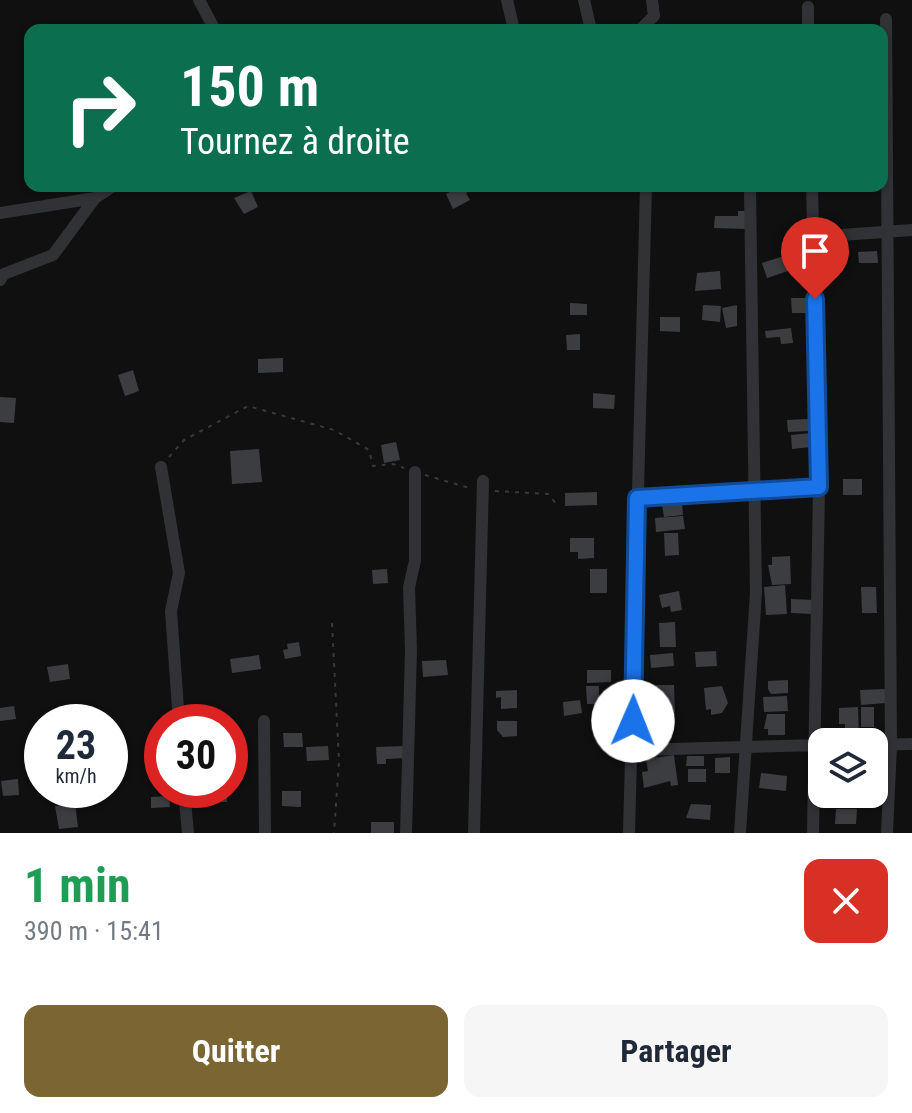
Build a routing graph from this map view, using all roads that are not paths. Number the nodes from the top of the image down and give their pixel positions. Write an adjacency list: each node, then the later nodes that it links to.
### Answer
1 (199, 0): 7 (street)
2 (507, 0): 8 (street)
3 (584, 0): 9 (street)
4 (652, 0): 10 (street)
5 (808, 7): 11 (street)
6 (886, 19): 12 (street)
7 (212, 24)
8 (513, 24)
9 (590, 24)
10 (646, 24)
11 (808, 24)
12 (886, 24)
13 (888, 161): 21 (street)
14 (104, 192): 18 (street)
15 (646, 192): 29 (street)
16 (750, 192): 28 (street)
17 (812, 192): 22 (street)
18 (95, 198): 19 (street); 23 (street)
19 (0, 213)
20 (912, 230): 21 (street)
21 (889, 232): 22 (street); 36 (street)
22 (813, 237): 27 (street)
23 (0, 280)
24 (161, 467): 30 (street)
25 (415, 472): 42 (street)
26 (483, 486): 43 (street)
27 (819, 487): 28 (street); 32 (street)
28 (754, 489): 29 (street); 34 (street)
29 (637, 498): 37 (street)
30 (178, 704)
31 (264, 721): 41 (street)
32 (819, 728)
33 (912, 744): 36 (street)
34 (745, 745): 35 (street); 37 (street); 45 (street)
35 (808, 745)
36 (891, 745): 47 (street)
37 (633, 750): 44 (street)
38 (186, 808): 40 (street)
39 (815, 808): 46 (street)
40 (188, 833)
41 (265, 833)
42 (406, 833)
43 (474, 833)
44 (629, 833)
45 (740, 833)
46 (813, 833)
47 (887, 833)

